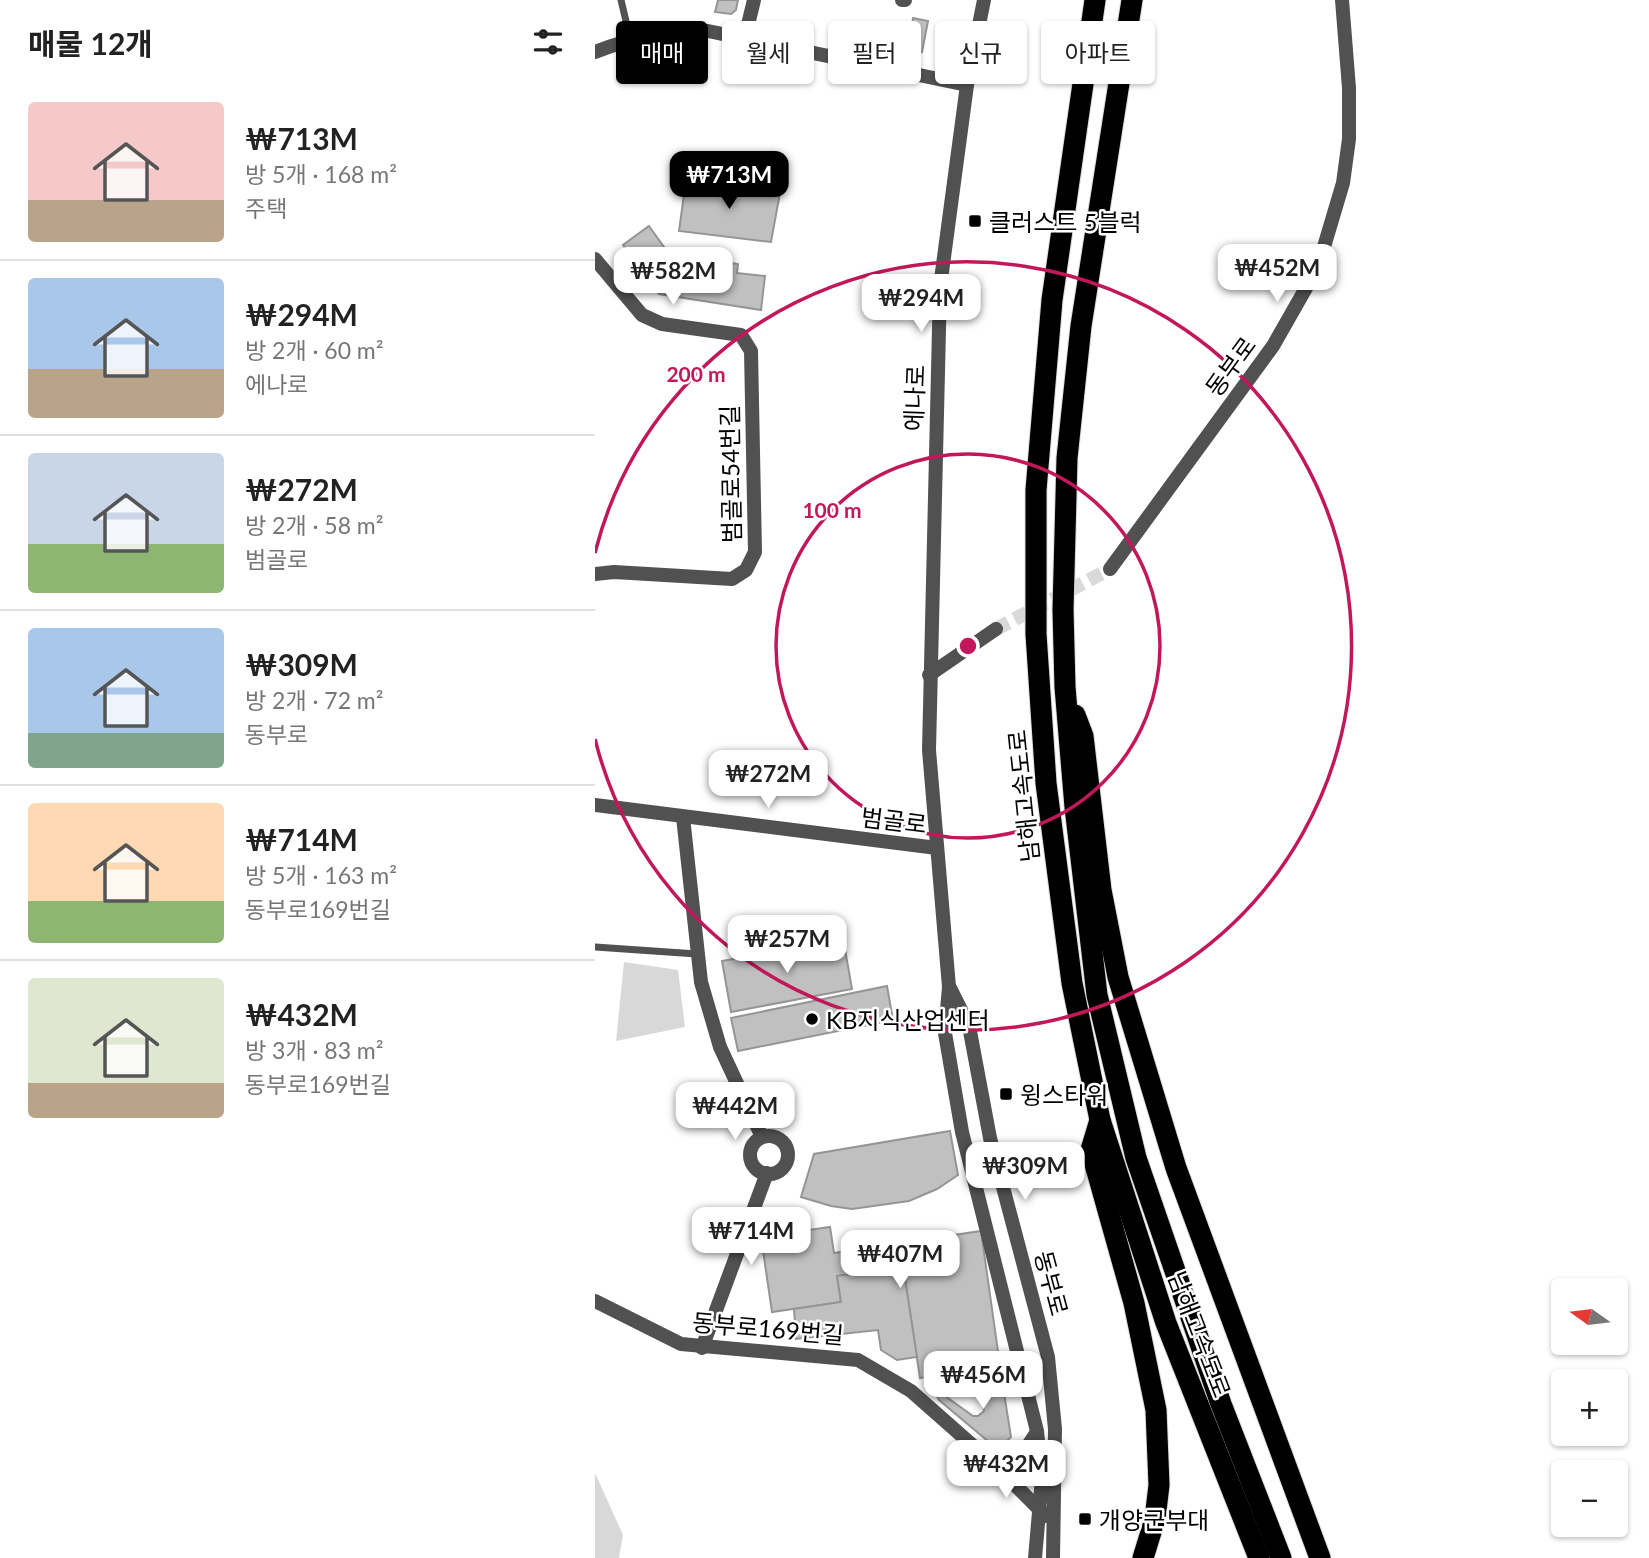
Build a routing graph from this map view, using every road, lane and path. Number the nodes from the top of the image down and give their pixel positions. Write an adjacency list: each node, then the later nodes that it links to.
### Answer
1 (621, 0): 7 (lane)
2 (754, 0): 8 (street)
3 (984, 0): 12 (street, 에나로)
4 (1095, 0): 27 (highway, 남해고속도로)
5 (1132, 0): 20 (highway, 남해고속도로)
6 (1342, 0): 15 (street, 동부로)
7 (626, 21)
8 (749, 21)
9 (616, 44): 10 (street)
10 (595, 52)
11 (814, 52): 12 (street)
12 (967, 85): 19 (street, 에나로)
13 (595, 259): 16 (street, 범골로54번길)
14 (595, 564): 16 (street)
15 (1110, 569)
16 (614, 572): 17 (street)
17 (595, 574)
18 (996, 629): 19 (street)
19 (929, 675): 23 (street, 동부로)
20 (1065, 687): 33 (highway); 41 (highway, 남해고속도로)
21 (595, 805): 22 (street, 범골로)
22 (683, 817): 23 (street, 범골로); 25 (street)
23 (937, 848): 26 (street, 동부로)
24 (595, 947): 25 (lane)
25 (698, 954): 28 (street)
26 (949, 987): 32 (street, 동부로); 36 (street, 동부로)
27 (1100, 1119): 39 (highway); 40 (highway, 남해고속도로)
28 (762, 1137): 29 (street); 29 (street)
29 (767, 1173): 31 (street)
30 (595, 1301): 31 (street, 동부로169번길)
31 (702, 1348): 34 (street, 동부로169번길)
32 (1037, 1431): 34 (street); 35 (street, 동부로)
33 (1276, 1438): 42 (highway); 43 (highway)
34 (996, 1466): 35 (street, 동부로169번길)
35 (1040, 1509): 36 (street, 동부로169번길); 37 (street, 동부로)
36 (1054, 1524): 38 (street, 동부로)
37 (1035, 1558)
38 (1053, 1558)
39 (1143, 1558)
40 (1259, 1558)
41 (1280, 1558)
42 (1320, 1558)
43 (1329, 1558)

